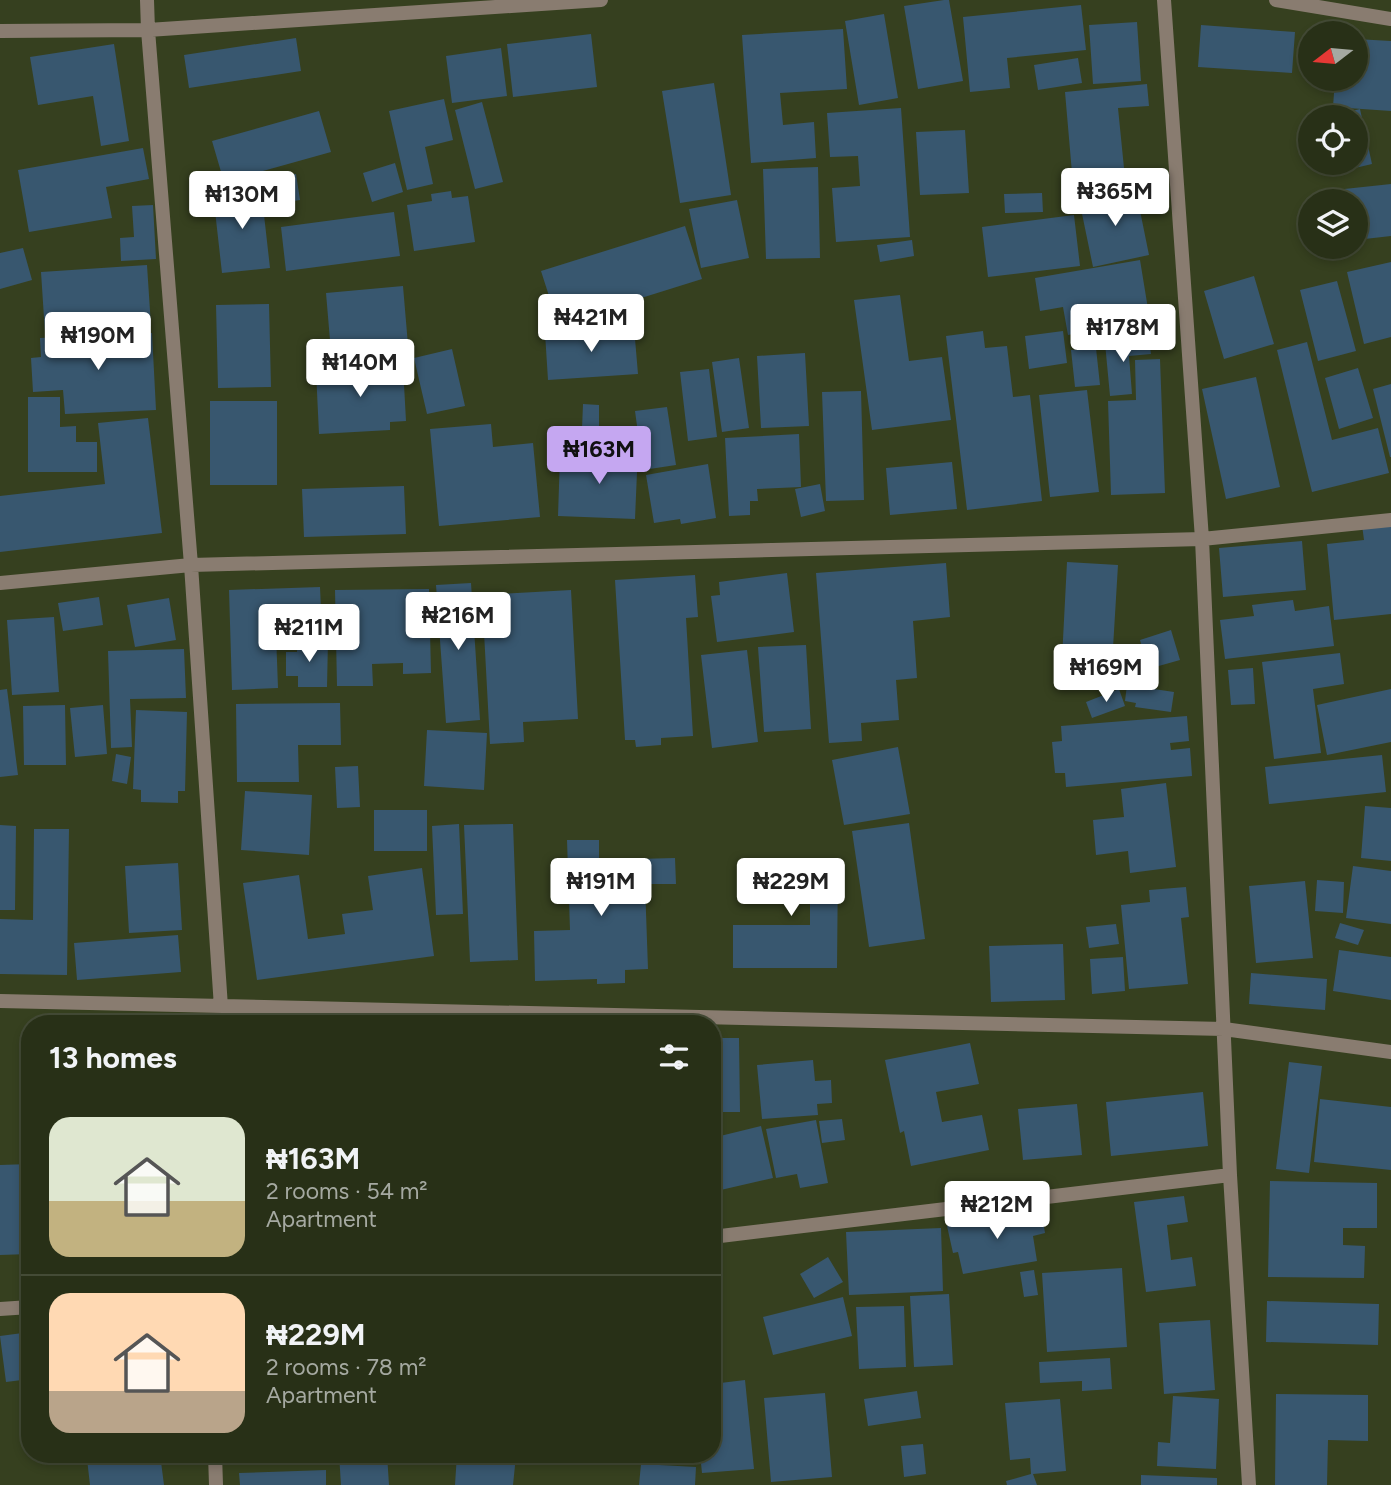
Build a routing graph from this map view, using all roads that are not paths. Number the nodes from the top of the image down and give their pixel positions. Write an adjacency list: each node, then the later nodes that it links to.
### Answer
1 (147, 0): 6 (street)
2 (601, 0): 6 (street)
3 (1164, 0): 9 (street)
4 (1276, 0): 5 (street)
5 (1391, 19)
6 (148, 30): 7 (street); 10 (street)
7 (0, 31)
8 (1391, 520): 9 (street)
9 (1202, 539): 10 (street); 17 (street)
10 (191, 565): 11 (street); 13 (street)
11 (0, 583)
12 (0, 1001): 13 (street)
13 (221, 1007): 14 (street); 15 (street)
14 (221, 1015)
15 (586, 1015)
16 (721, 1018): 17 (street)
17 (1224, 1029): 18 (street); 19 (street)
18 (1391, 1052)
19 (1230, 1175): 20 (street); 25 (street)
20 (721, 1236)
21 (21, 1308): 22 (street)
22 (0, 1309)
23 (215, 1463): 24 (street)
24 (216, 1485)
25 (1249, 1485)

